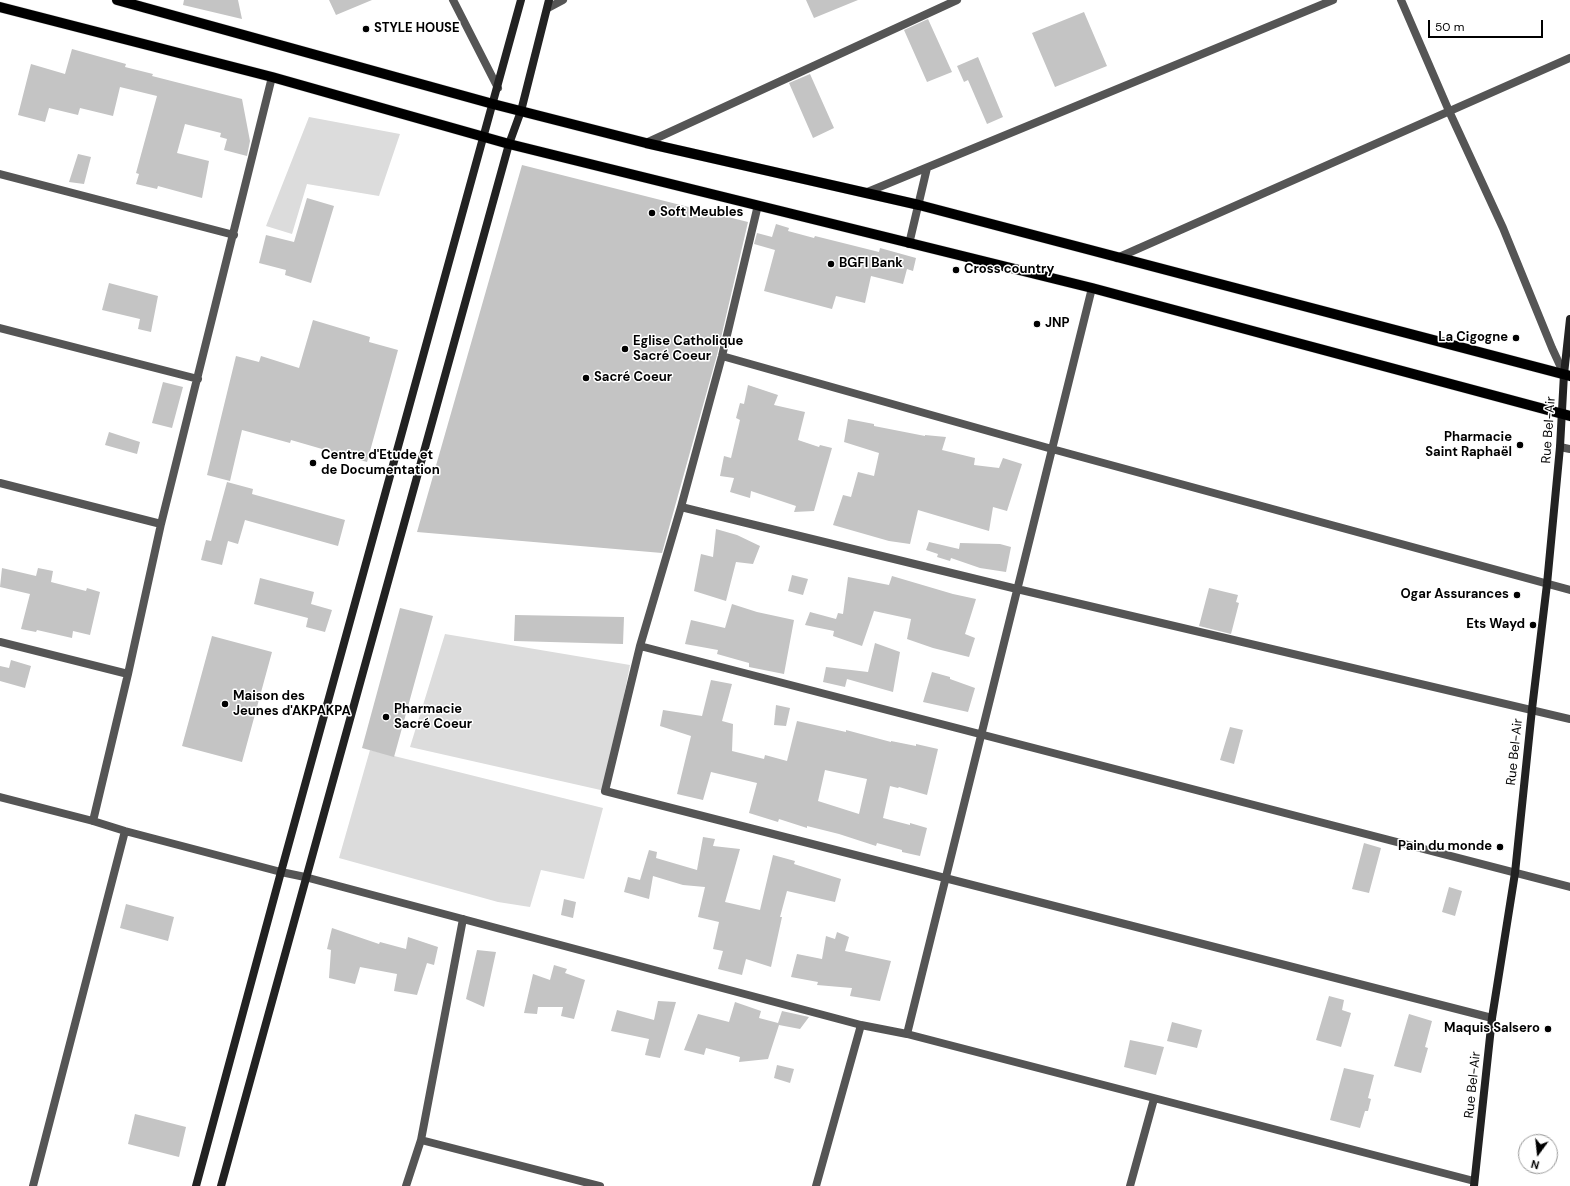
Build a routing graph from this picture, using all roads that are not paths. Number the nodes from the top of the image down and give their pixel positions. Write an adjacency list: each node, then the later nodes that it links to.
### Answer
1 (453, 0): 12 (street)
2 (521, 0): 12 (main road)
3 (563, 0): 8 (street)
4 (957, 0): 17 (street)
5 (1332, 0): 19 (street)
6 (1401, 0): 15 (street)
7 (124, 1): 13 (main road)
8 (548, 4): 14 (main road)
9 (0, 7): 11 (main road)
10 (1570, 58): 15 (street)
11 (272, 77): 16 (main road); 24 (street)
12 (498, 88): 13 (main road)
13 (493, 104): 14 (main road); 16 (main road)
14 (521, 111): 17 (main road); 18 (main road)
15 (1450, 111): 26 (street); 31 (street)
16 (483, 137): 18 (main road); 52 (main road)
17 (646, 143): 21 (main road)
18 (509, 144): 22 (main road); 54 (main road)
19 (927, 168): 21 (street); 23 (street)
20 (0, 174): 24 (street)
21 (865, 193): 23 (main road)
22 (758, 205): 25 (main road); 30 (street)
23 (919, 205): 25 (street); 26 (main road)
24 (234, 235): 32 (street)
25 (909, 244): 27 (main road)
26 (1117, 258): 31 (main road)
27 (1092, 288): 33 (main road); 35 (street)
28 (1570, 319): 31 (main road, Rue Bel-Air)
29 (0, 328): 32 (street)
30 (722, 356): 35 (street); 38 (street)
31 (1567, 375): 33 (main road, Rue Bel-Air)
32 (198, 379): 39 (street)
33 (1566, 415): 34 (main road, Rue Bel-Air)
34 (1560, 447): 36 (street); 40 (main road, Rue Bel-Air)
35 (1052, 449): 40 (street); 41 (street)
36 (1570, 449)
37 (0, 482): 39 (street)
38 (681, 507): 41 (street); 44 (street)
39 (161, 524): 45 (street)
40 (1547, 584): 42 (street); 46 (main road, Rue Bel-Air)
41 (1018, 589): 46 (street); 48 (street)
42 (1570, 590)
43 (0, 642): 45 (street)
44 (640, 646): 48 (street); 55 (street)
45 (128, 674): 50 (street)
46 (1532, 709): 47 (street); 53 (main road, Rue Bel-Air)
47 (1570, 719)
48 (981, 736): 53 (street); 55 (street)
49 (0, 797): 50 (street)
50 (93, 821): 51 (street)
51 (125, 831): 52 (street); 64 (street)
52 (281, 872): 54 (street); 65 (main road)
53 (1514, 873): 56 (street); 58 (main road, Rue Bel-Air)
54 (305, 877): 57 (street); 66 (main road)
55 (946, 878): 58 (street); 60 (street)
56 (1570, 887)
57 (462, 918): 59 (street); 62 (street)
58 (1492, 1018): 63 (main road, Rue Bel-Air)
59 (861, 1025): 60 (street); 69 (street)
60 (907, 1034): 61 (street)
61 (1154, 1099): 63 (street); 70 (street)
62 (421, 1140): 67 (street); 68 (street)
63 (1474, 1184)
64 (33, 1186)
65 (196, 1186)
66 (221, 1186)
67 (406, 1186)
68 (600, 1186)
69 (816, 1186)
70 (1130, 1186)

